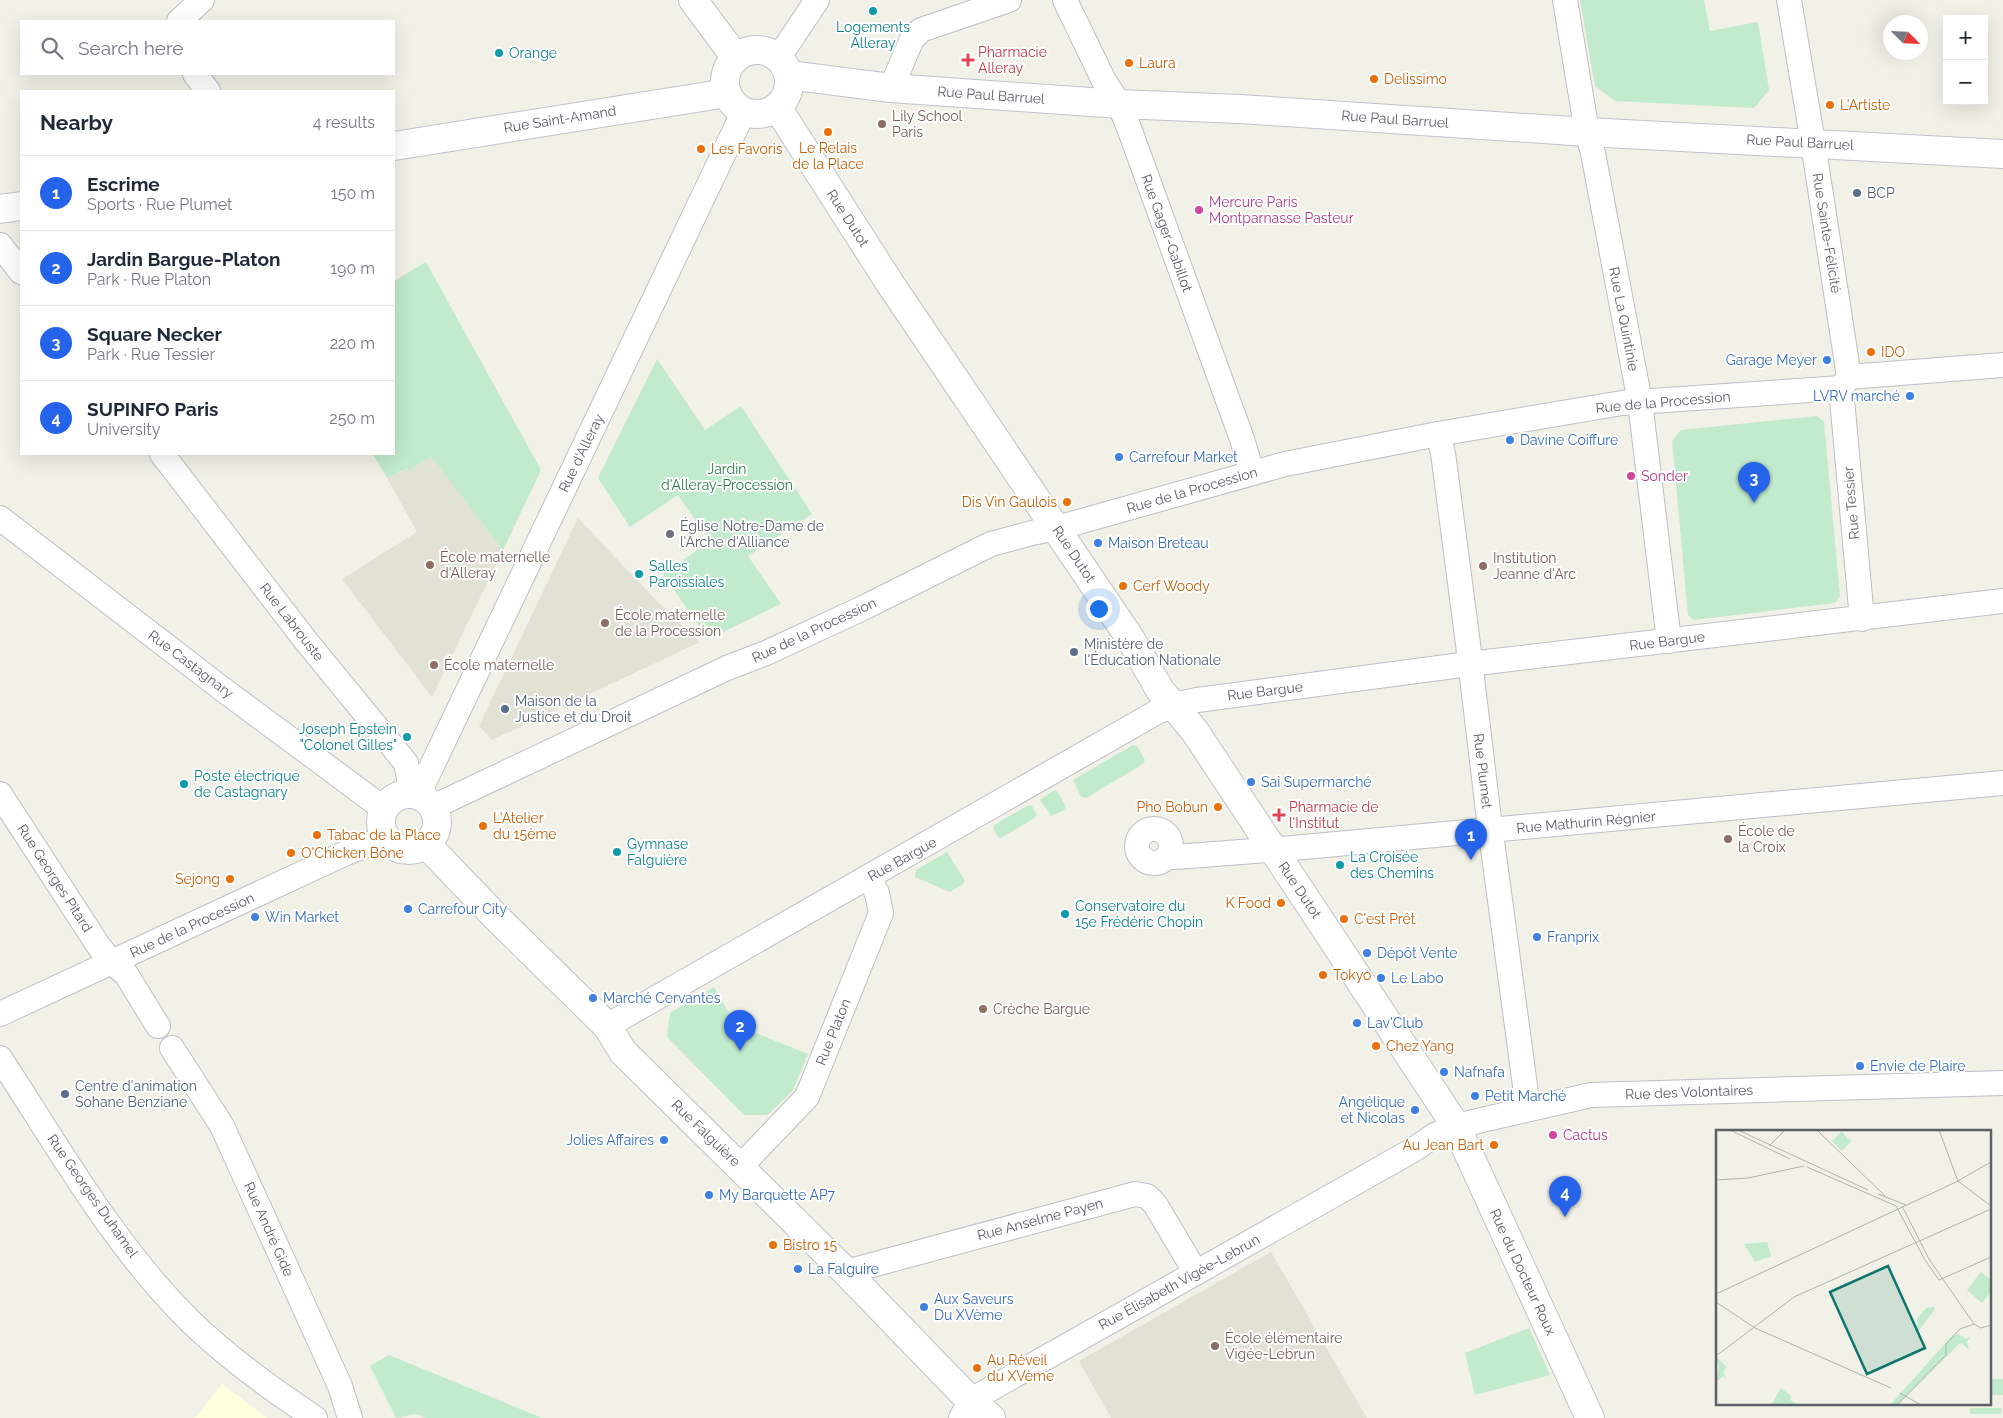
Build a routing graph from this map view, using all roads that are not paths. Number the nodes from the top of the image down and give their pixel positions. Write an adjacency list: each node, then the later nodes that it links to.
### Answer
1 (202, 0): 8 (street)
2 (693, 0): 9 (street)
3 (817, 0): 10 (street)
4 (1009, 0): 12 (street)
5 (1065, 0): 15 (street, Rue Gager-Gabillot)
6 (1565, 0): 17 (street, Rue La Quintinie)
7 (1789, 0): 18 (street, Rue Sainte-Félicité)
8 (180, 20)
9 (736, 58): 10 (street); 14 (street)
10 (784, 66): 12 (street, Rue Paul Barruel); 16 (street)
11 (196, 75): 13 (street)
12 (891, 88): 15 (street, Rue Paul Barruel)
13 (207, 90)
14 (736, 102): 16 (street); 19 (street, Rue Saint-Amand); 40 (street, Rue d'Alleray)
15 (1119, 104): 17 (street, Rue Paul Barruel); 30 (street, Rue Gager-Gabillot)
16 (777, 107): 32 (street, Rue Dutot)
17 (1587, 132): 18 (street, Rue Paul Barruel); 27 (street, Rue La Quintinie)
18 (1813, 143): 20 (street, Rue Paul Barruel); 26 (street, Rue Sainte-Félicité)
19 (395, 146)
20 (2003, 154)
21 (20, 206): 22 (street)
22 (0, 209)
23 (0, 245): 24 (street)
24 (20, 271)
25 (2003, 365): 26 (street, Rue de la Procession)
26 (1845, 382): 27 (street, Rue de la Procession); 34 (street, Rue Tessier)
27 (1640, 402): 28 (street, Rue de la Procession); 35 (street, Rue La Quintinie)
28 (1438, 434): 30 (street, Rue de la Procession); 36 (street, Rue Plumet)
29 (163, 455): 40 (street, Rue Labrouste)
30 (1252, 473): 32 (street, Rue de la Procession)
31 (0, 518): 41 (street, Rue Castagnary)
32 (1057, 528): 37 (street, Rue Dutot); 40 (street, Rue de la Procession)
33 (2003, 601): 34 (street, Rue Bargue)
34 (1862, 619): 35 (street, Rue Bargue)
35 (1669, 641): 36 (street, Rue Bargue)
36 (1469, 664): 37 (street, Rue Bargue); 42 (street, Rue Plumet)
37 (1174, 705): 45 (street, Rue Dutot); 47 (street, Rue Bargue)
38 (2003, 783): 42 (street, Rue Mathurin Régnier)
39 (0, 794): 48 (street, Rue Georges Pitard)
40 (421, 799): 41 (street); 44 (street)
41 (384, 808): 43 (street)
42 (1491, 830): 45 (street, Rue Mathurin Régnier); 55 (street, Rue Plumet)
43 (385, 838): 44 (street); 48 (street, Rue de la Procession)
44 (426, 844): 51 (street, Rue Falguière)
45 (1273, 850): 46 (street, Rue Mathurin Régnier); 56 (street, Rue Dutot)
46 (1169, 854)
47 (868, 877): 51 (street, Rue Bargue); 58 (street, Rue Platon)
48 (110, 962): 49 (street, Rue de la Procession); 50 (street)
49 (0, 1014)
50 (158, 1026)
51 (607, 1026): 58 (street, Rue Falguière)
52 (172, 1048): 63 (street, Rue André Gide)
53 (0, 1058): 62 (street, Rue Georges Duhamel)
54 (2003, 1083): 55 (street, Rue des Volontaires)
55 (1528, 1108): 56 (street, Rue des Volontaires)
56 (1456, 1126): 57 (street, Rue des Volontaires); 65 (street, Rue du Docteur Roux)
57 (1388, 1164): 60 (street, Rue Élisabeth Vigée-Lebrun)
58 (740, 1166): 59 (street, Rue Falguière)
59 (846, 1272): 60 (street, Rue Anselme Payen); 61 (street, Rue Falguière)
60 (1196, 1273): 61 (street, Rue Élisabeth Vigée-Lebrun)
61 (966, 1409): 64 (street, Rue Falguière)
62 (315, 1418)
63 (350, 1418)
64 (991, 1418)
65 (1590, 1418)

